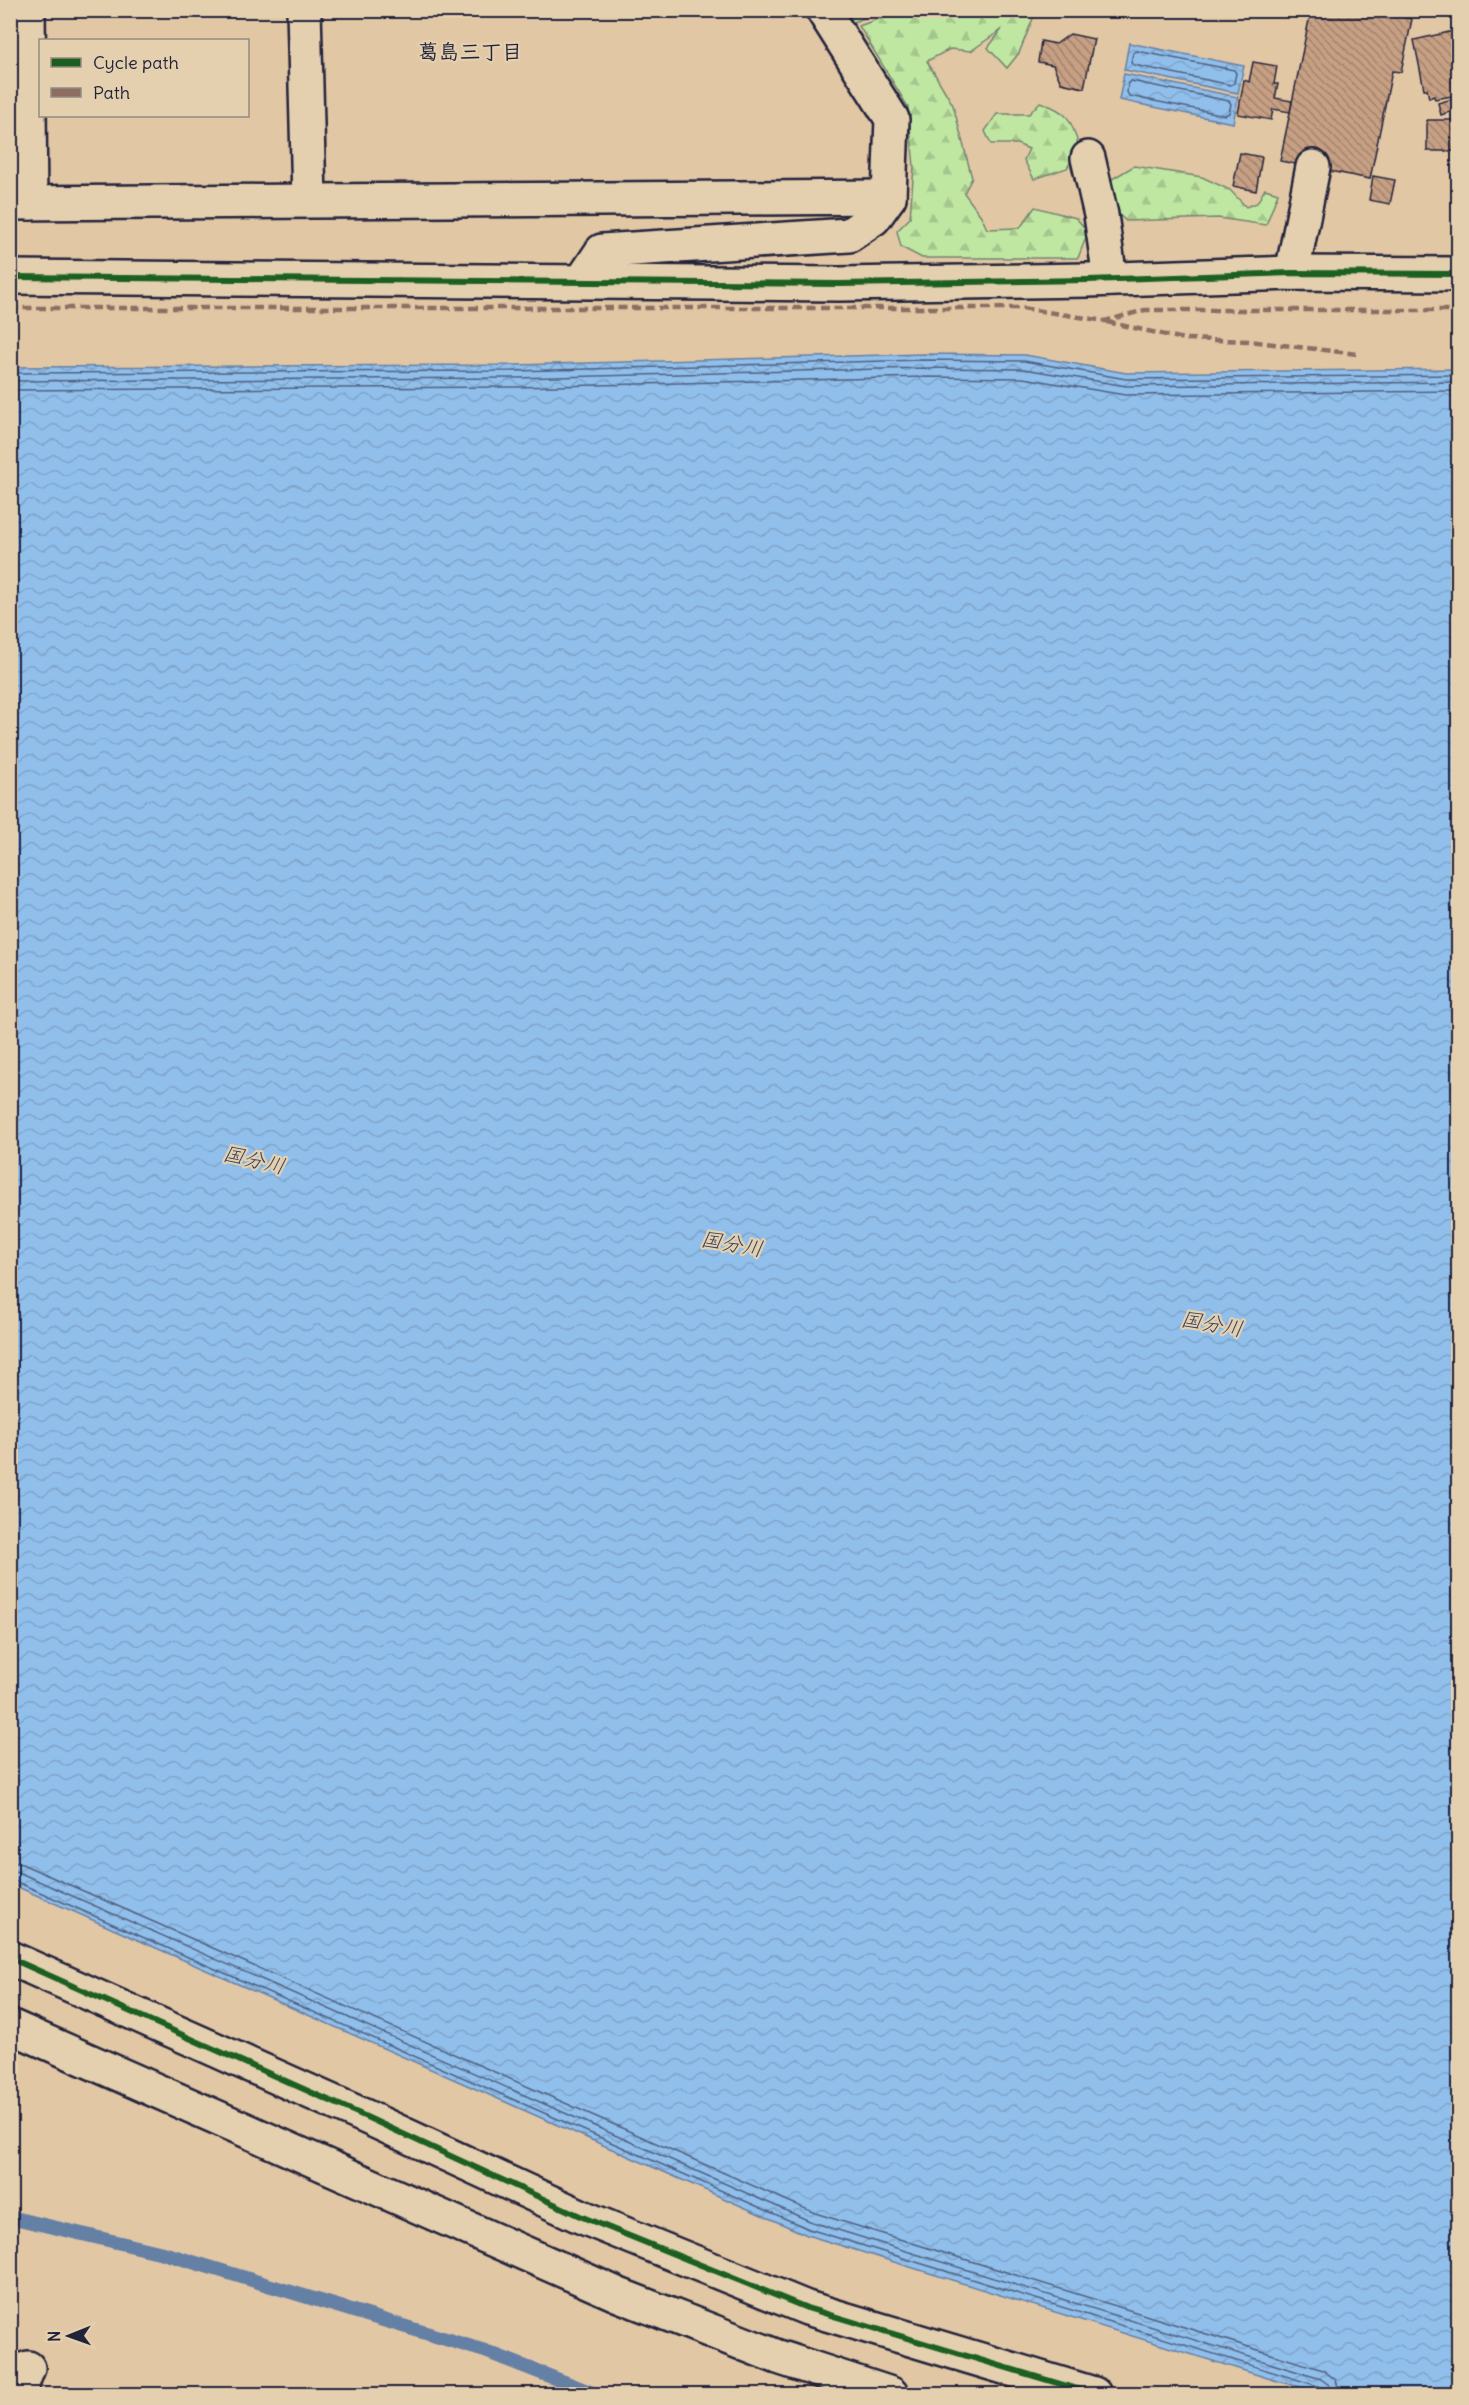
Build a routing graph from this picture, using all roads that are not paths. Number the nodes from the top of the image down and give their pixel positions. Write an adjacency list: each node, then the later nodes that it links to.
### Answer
1 (28, 10): 8 (street)
2 (304, 10): 7 (street)
3 (823, 10): 6 (street)
4 (1088, 158): 12 (street)
5 (1313, 167): 9 (street)
6 (890, 197): 7 (street); 13 (street)
7 (309, 200): 8 (street)
8 (20, 203)
9 (1292, 273): 10 (street); 12 (street)
10 (1458, 274)
11 (10, 277): 13 (street)
12 (1110, 279): 13 (street)
13 (582, 281)
14 (10, 1958): 17 (street)
15 (10, 2026): 16 (street)
16 (891, 2394)
17 (1094, 2394)

